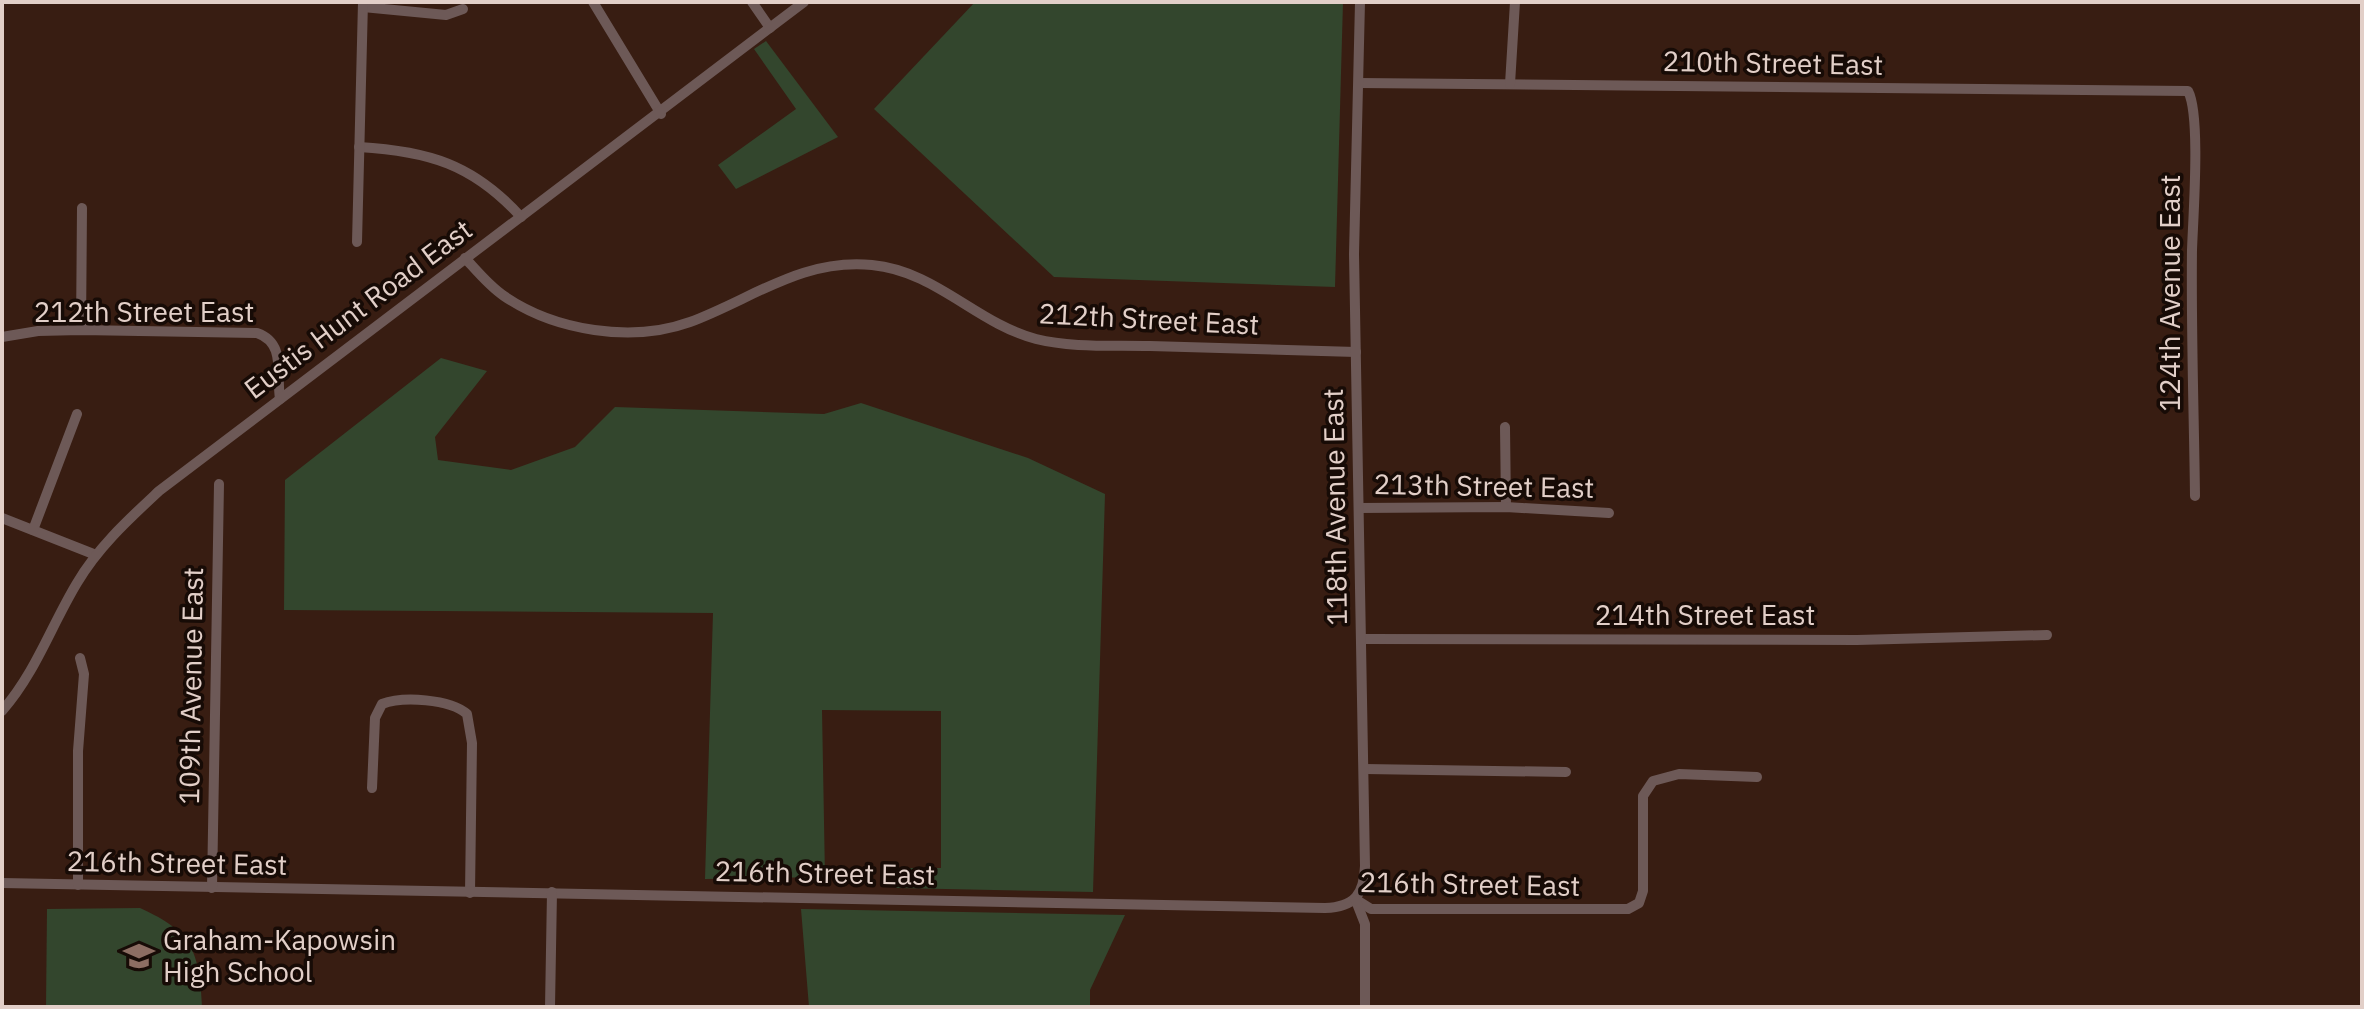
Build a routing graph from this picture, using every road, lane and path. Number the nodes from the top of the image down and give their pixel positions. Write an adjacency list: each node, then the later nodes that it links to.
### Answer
1 (593, 2): 12 (street)
2 (752, 2): 8 (street)
3 (804, 2): 8 (street, Eustis Hunt Road East)
4 (1360, 2): 9 (street, 118th Avenue East)
5 (1515, 2): 10 (street)
6 (363, 5): 7 (street); 13 (street)
7 (463, 9)
8 (770, 28): 12 (street, Eustis Hunt Road East)
9 (1359, 83): 10 (street, 210th Street East); 20 (street, 118th Avenue East)
10 (1510, 84): 11 (street, 210th Street East)
11 (2188, 91): 25 (street, 124th Avenue East)
12 (661, 114): 15 (street, Eustis Hunt Road East)
13 (359, 147): 15 (street); 16 (street)
14 (82, 208): 18 (street)
15 (521, 217): 17 (street, Eustis Hunt Road East)
16 (357, 242)
17 (465, 258): 20 (street, 212th Street East); 21 (street, Eustis Hunt Road East)
18 (81, 330): 19 (street, 212th Street East); 21 (street, 212th Street East)
19 (2, 337)
20 (1356, 352): 27 (street, 118th Avenue East)
21 (280, 399): 31 (street, Eustis Hunt Road East)
22 (77, 414): 30 (street)
23 (1505, 427): 26 (street)
24 (219, 484): 42 (street, 109th Avenue East)
25 (2195, 496)
26 (1506, 507): 27 (street, 213th Street East); 28 (street, 213th Street East)
27 (1359, 508): 33 (street, 118th Avenue East)
28 (1609, 513)
29 (2, 518): 30 (street)
30 (33, 530): 31 (street)
31 (96, 555): 35 (street, Eustis Hunt Road East)
32 (2047, 635): 33 (street, 214th Street East)
33 (1362, 639): 36 (street, 118th Avenue East)
34 (80, 658): 41 (street)
35 (2, 711)
36 (1365, 769): 37 (street); 45 (street, 118th Avenue East)
37 (1566, 772)
38 (1757, 777): 45 (street, 216th Street East)
39 (372, 788): 44 (street)
40 (2, 883): 41 (street, 216th Street East)
41 (78, 885): 42 (street, 216th Street East)
42 (212, 888): 44 (street, 216th Street East)
43 (552, 892): 44 (street, 216th Street East); 45 (street, 216th Street East); 46 (street)
44 (470, 893)
45 (1355, 899): 47 (street, 118th Avenue East)
46 (550, 1007)
47 (1365, 1007)

